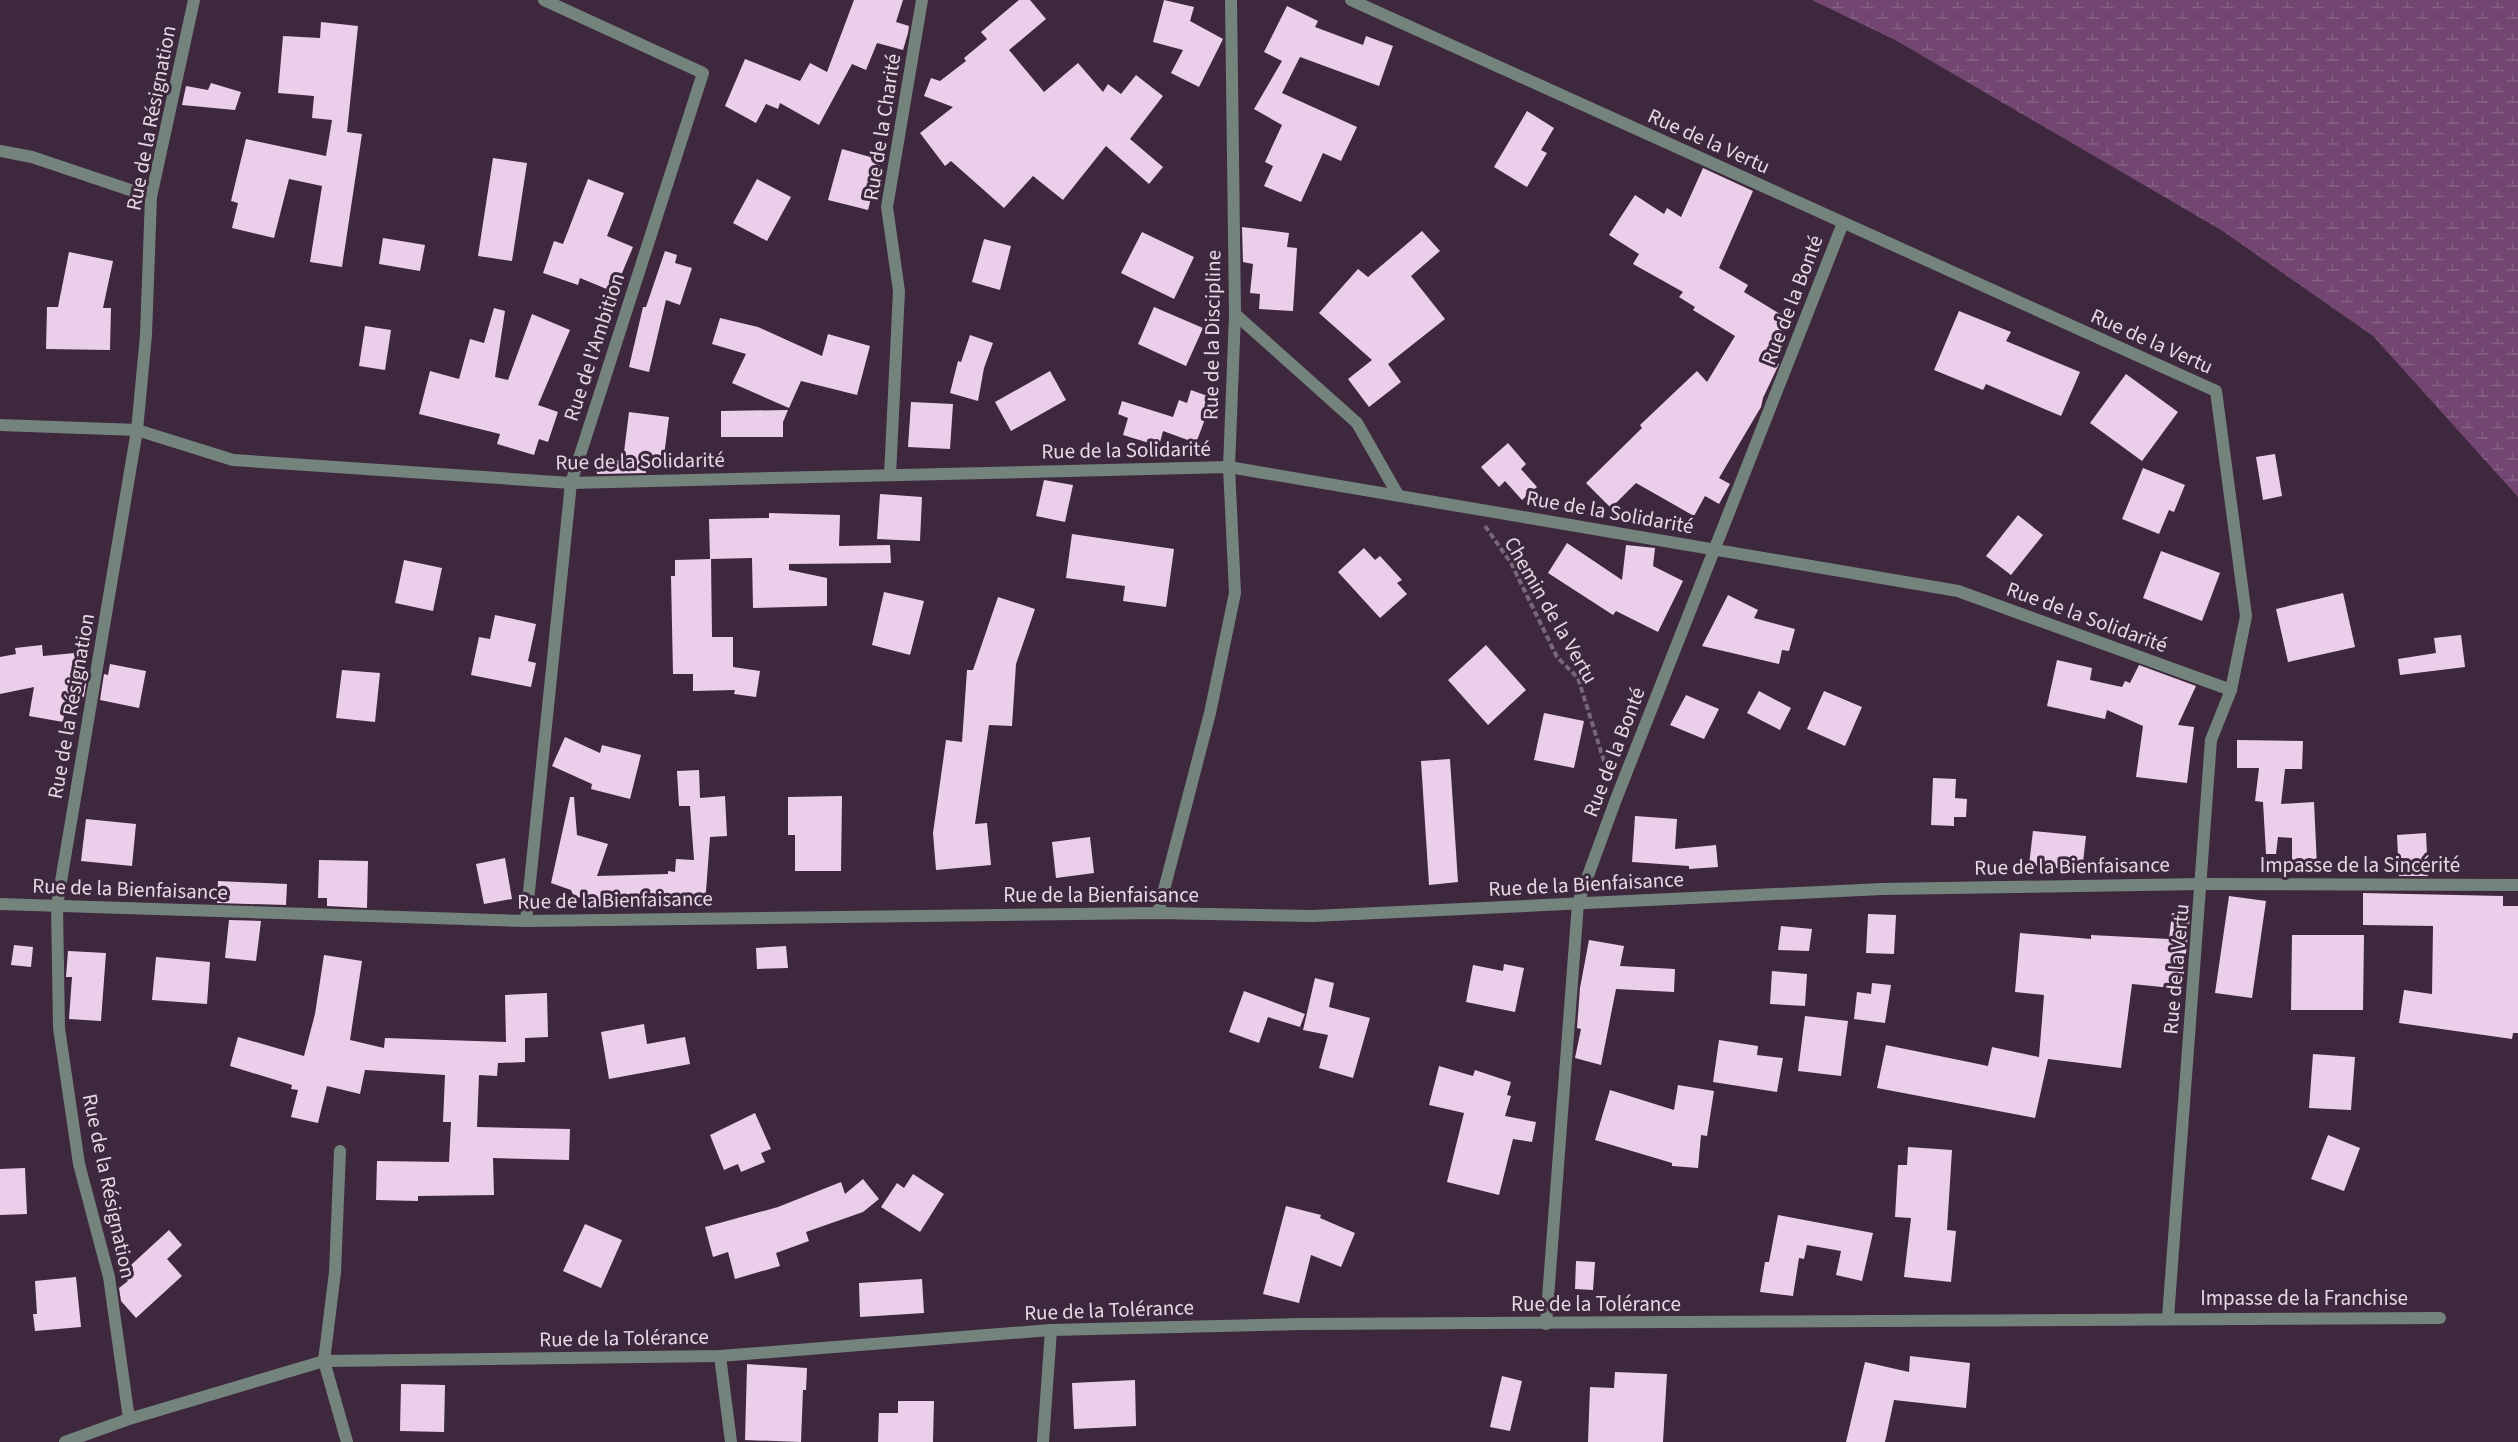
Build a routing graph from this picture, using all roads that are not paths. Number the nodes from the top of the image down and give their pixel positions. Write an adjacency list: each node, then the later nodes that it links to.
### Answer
1 (194, 0): 7 (street, Rue de la Résignation)
2 (544, 0): 14 (street, Rue de l'Ambition)
3 (922, 0): 13 (street, Rue de la Charité)
4 (1231, 0): 9 (street, Rue de la Discipline)
5 (1351, 0): 8 (street, Rue de la Vertu)
6 (0, 151): 7 (street)
7 (151, 197): 11 (street, Rue de la Résignation)
8 (1843, 223): 16 (street, Rue de la Bonté); 17 (street, Rue de la Vertu)
9 (1235, 314): 12 (street, Rue de la Discipline); 15 (street)
10 (0, 425): 11 (street, Rue de la Solidarité)
11 (137, 430): 14 (street, Rue de la Solidarité); 22 (street, Rue de la Résignation)
12 (1229, 467): 13 (street, Rue de la Solidarité); 15 (street, Rue de la Solidarité); 23 (street, Rue de la Discipline)
13 (890, 475): 14 (street, Rue de la Solidarité)
14 (571, 483): 24 (street, Rue de l'Ambition)
15 (1398, 495): 16 (street, Rue de la Solidarité)
16 (1716, 549): 17 (street, Rue de la Solidarité); 20 (street, Rue de la Bonté)
17 (2231, 690): 18 (street, Rue de la Vertu)
18 (2202, 884): 19 (street, Impasse de la Sincérité); 20 (street, Rue de la Bienfaisance); 26 (street, Rue de la Vertu)
19 (2518, 885)
20 (1578, 903): 23 (street, Rue de la Bienfaisance); 28 (street, Rue de la Bonté)
21 (0, 904): 22 (street, Rue de la Bienfaisance)
22 (57, 905): 24 (street, Rue de la Bienfaisance); 32 (street, Rue de la Résignation)
23 (1158, 913): 24 (street, Rue de la Bienfaisance)
24 (526, 921)
25 (340, 1151): 31 (street)
26 (2168, 1318): 27 (street, Impasse de la Franchise); 28 (street, Rue de la Tolérance)
27 (2440, 1318)
28 (1546, 1324): 29 (street, Rue de la Tolérance)
29 (1052, 1330): 30 (street, Rue de la Tolérance); 36 (street)
30 (720, 1356): 31 (street, Rue de la Tolérance); 35 (street)
31 (324, 1361): 32 (street, Rue de la Tolérance); 34 (street)
32 (129, 1419): 33 (street, Rue de la Tolérance)
33 (65, 1442)
34 (347, 1442)
35 (731, 1442)
36 (1043, 1442)

